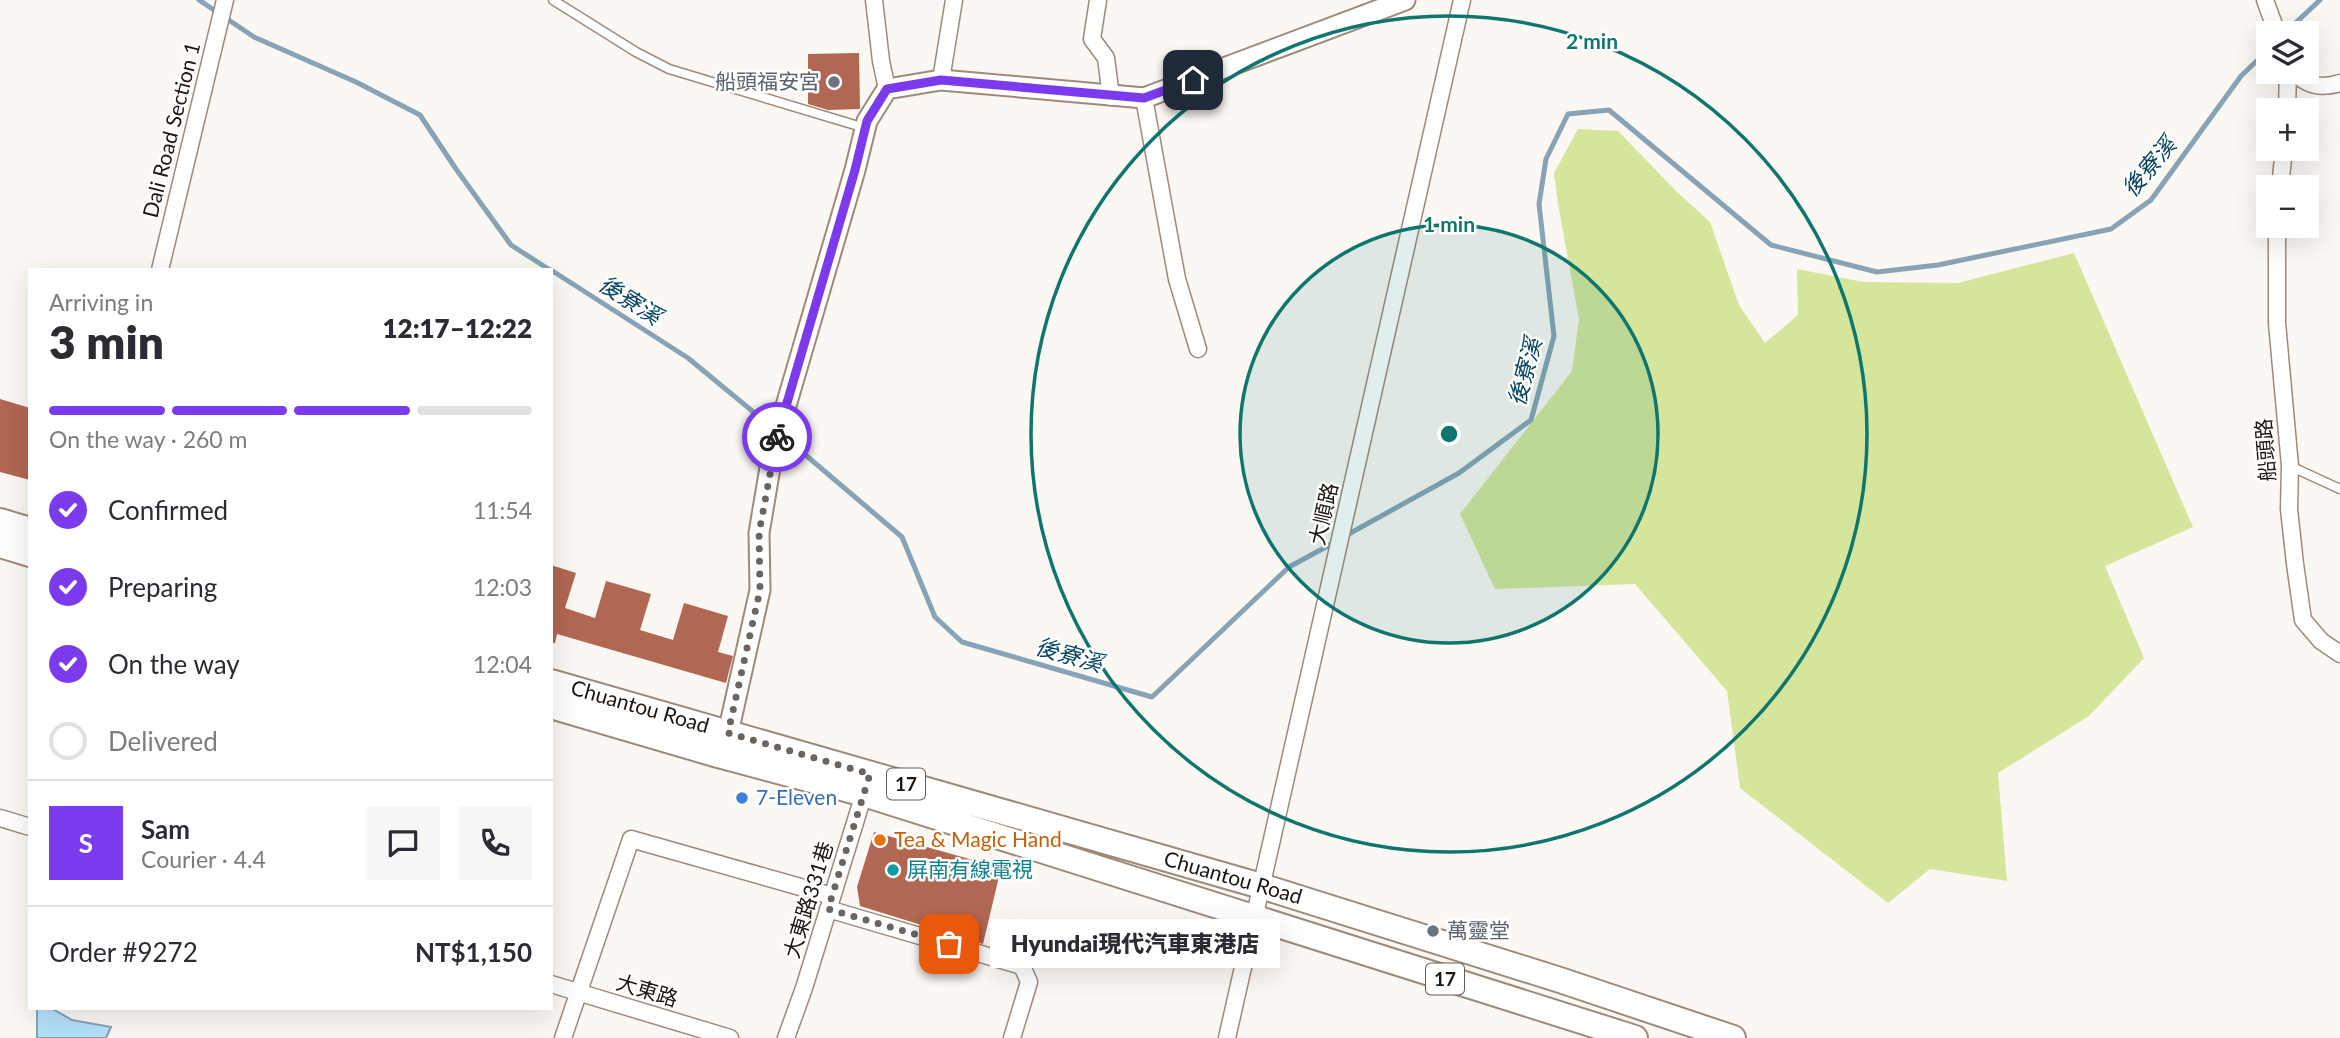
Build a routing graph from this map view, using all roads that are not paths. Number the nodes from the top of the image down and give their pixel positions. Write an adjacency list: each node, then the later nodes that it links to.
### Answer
1 (226, 0): 18 (street, Dali Road Section 1)
2 (553, 0): 16 (lane)
3 (874, 0): 13 (street)
4 (954, 0): 10 (street)
5 (1098, 0): 14 (street)
6 (1462, 0): 33 (street, 大順路)
7 (2265, 0): 9 (street)
8 (1394, 2): 15 (street)
9 (2273, 21)
10 (941, 80): 13 (street); 14 (street)
11 (2340, 83): 12 (street)
12 (2310, 84)
13 (887, 89): 16 (street, Chuantou Road)
14 (1111, 97): 15 (street)
15 (1144, 98): 19 (street)
16 (865, 128): 29 (street, Chuantou Road)
17 (2277, 238): 20 (street, 船頭路)
18 (160, 268)
19 (1198, 349)
20 (2290, 466): 21 (lane); 26 (street, 船頭路)
21 (2340, 489)
22 (0, 521): 23 (main road)
23 (28, 529)
24 (0, 545): 25 (main road)
25 (28, 553)
26 (2340, 654)
27 (553, 683): 29 (main road, Chuantou Road / 17)
28 (553, 706): 29 (main road, Chuantou Road / 17)
29 (723, 744): 30 (main road, Chuantou Road / 17)
30 (867, 784): 33 (main road, Chuantou Road / 17); 34 (street, 大東路331巷); 35 (main road, Chuantou Road / 17)
31 (0, 818): 32 (street)
32 (28, 826)
33 (1261, 886): 35 (street, 大順路); 36 (main road, Chuantou Road / 17)
34 (830, 903): 38 (street); 42 (street, 大東路331巷); 43 (street)
35 (1255, 919): 39 (main road, Chuantou Road / 17); 44 (street, 大順路)
36 (1560, 980): 39 (main road); 46 (main road, Chuantou Road / 17)
37 (553, 985): 38 (street, 大東路)
38 (579, 992): 40 (street); 41 (street, 大東路)
39 (1549, 1012): 45 (main road, Chuantou Road / 17)
40 (563, 1038)
41 (730, 1038)
42 (786, 1038)
43 (1012, 1038)
44 (1227, 1038)
45 (1635, 1038)
46 (1734, 1038)

